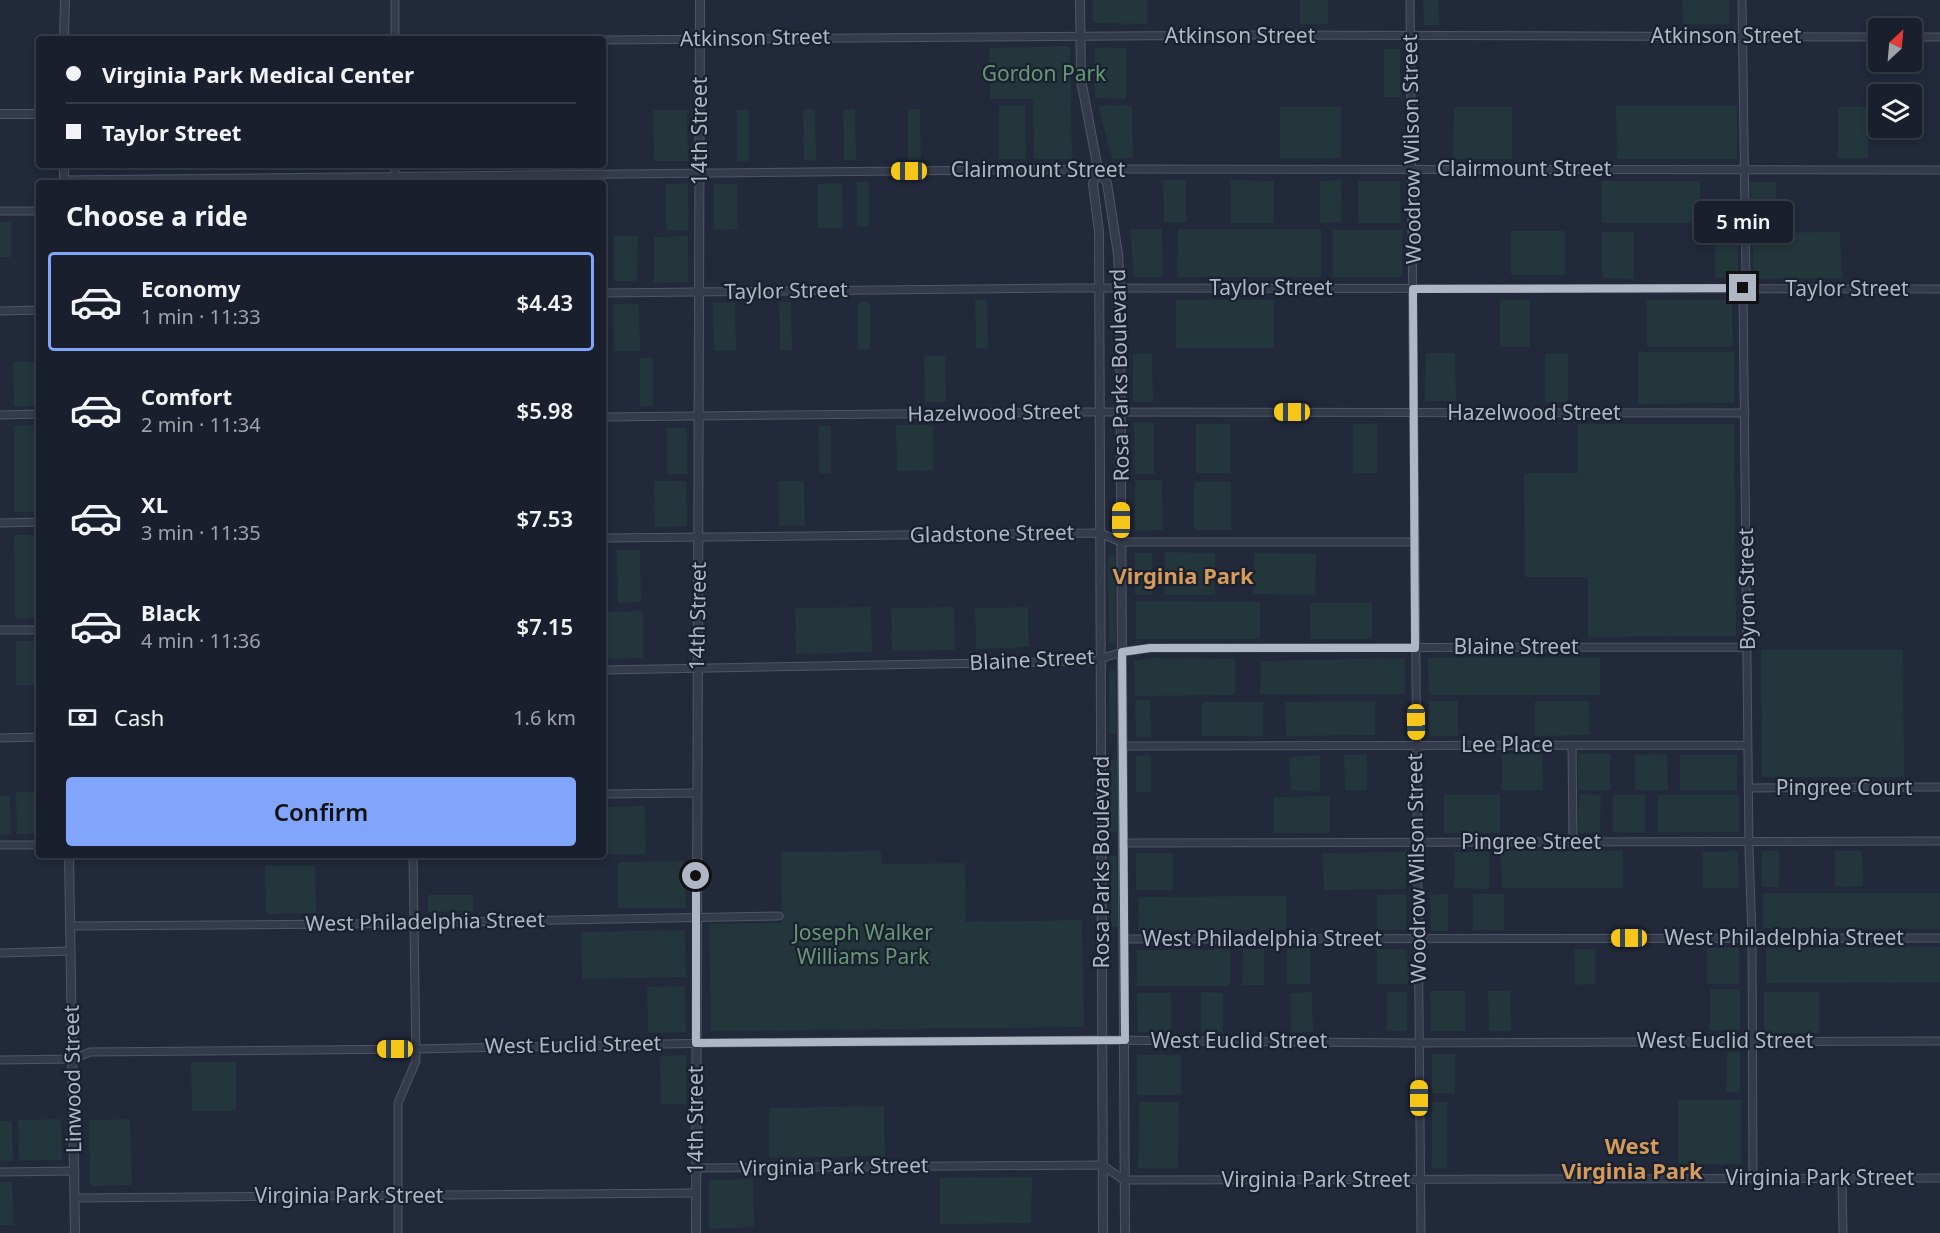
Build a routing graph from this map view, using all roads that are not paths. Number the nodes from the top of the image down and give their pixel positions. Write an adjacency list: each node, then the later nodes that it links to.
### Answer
1 (64, 0): 7 (street)
2 (395, 0): 8 (street)
3 (700, 0): 15 (street, 14th Street)
4 (1080, 0): 9 (street, Rosa Parks Boulevard)
5 (1410, 0): 10 (street, Woodrow Wilson Street)
6 (1742, 0): 11 (street, Byron Street)
7 (64, 36)
8 (395, 36)
9 (1080, 36): 10 (street, Atkinson Street); 15 (street, Atkinson Street); 19 (street, Rosa Parks Boulevard)
10 (1411, 36): 11 (street, Atkinson Street); 20 (street, Woodrow Wilson Street)
11 (1742, 37): 12 (street, Atkinson Street); 21 (street, Byron Street)
12 (1868, 37)
13 (1922, 37): 14 (street)
14 (1940, 37)
15 (701, 39): 16 (street, Atkinson Street); 23 (street, 14th Street)
16 (606, 40)
17 (0, 114): 18 (street)
18 (36, 114)
19 (1098, 169): 20 (street, Clairmount Street); 23 (street, Clairmount Street); 28 (street, Rosa Parks Boulevard); 29 (street, Rosa Parks Boulevard)
20 (1412, 169): 21 (street, Clairmount Street); 31 (street, Woodrow Wilson Street)
21 (1745, 170): 22 (street, Clairmount Street); 30 (street, Byron Street)
22 (1940, 170)
23 (699, 172): 24 (street, Clairmount Street); 33 (street, 14th Street)
24 (395, 179): 25 (street, Clairmount Street)
25 (230, 180)
26 (36, 211): 27 (street)
27 (0, 212)
28 (1100, 288): 29 (street, Taylor Street); 33 (street, Taylor Street); 37 (street, Rosa Parks Boulevard)
29 (1120, 288): 31 (street, Taylor Street); 38 (street, Rosa Parks Boulevard)
30 (1743, 288): 31 (street, Taylor Street); 32 (street, Taylor Street); 40 (street, Byron Street)
31 (1413, 289): 39 (street, Woodrow Wilson Street)
32 (1940, 289)
33 (699, 292): 34 (street, Taylor Street); 43 (street, 14th Street)
34 (606, 293)
35 (36, 310): 36 (street)
36 (0, 311)
37 (1099, 412): 38 (street, Hazelwood Street); 43 (street, Hazelwood Street); 47 (street, Rosa Parks Boulevard)
38 (1121, 412): 39 (street, Hazelwood Street); 50 (street, Rosa Parks Boulevard)
39 (1413, 412): 40 (street, Hazelwood Street); 51 (street, Woodrow Wilson Street)
40 (1745, 413): 54 (street, Byron Street)
41 (36, 414): 42 (street)
42 (0, 415)
43 (699, 416): 44 (street, Hazelwood Street); 48 (street, 14th Street)
44 (606, 417)
45 (36, 522): 46 (street)
46 (0, 523)
47 (1100, 532): 48 (street, Gladstone Street); 50 (street, Gladstone Street); 57 (street, Rosa Parks Boulevard)
48 (699, 537): 49 (street, Gladstone Street); 58 (street, 14th Street)
49 (606, 538)
50 (1121, 542): 51 (street, Gladstone Street); 56 (street, Rosa Parks Boulevard)
51 (1414, 542): 55 (street, Woodrow Wilson Street)
52 (0, 630): 53 (street)
53 (36, 630)
54 (1747, 647): 55 (street, Blaine Street); 62 (street, Byron Street)
55 (1415, 648): 56 (street, Blaine Street); 63 (street, Woodrow Wilson Street)
56 (1122, 652): 57 (street, Blaine Street); 65 (street, Rosa Parks Boulevard)
57 (1101, 658): 58 (street, Blaine Street); 89 (street, Rosa Parks Boulevard)
58 (697, 668): 59 (street, Blaine Street); 68 (street, 14th Street)
59 (606, 670)
60 (36, 737): 61 (street)
61 (0, 738)
62 (1748, 744): 64 (street, Lee Place); 67 (street, Byron Street)
63 (1416, 745): 64 (street, Lee Place); 65 (street, Lee Place); 72 (street, Woodrow Wilson Street)
64 (1572, 745): 73 (street)
65 (1123, 746): 74 (street, Rosa Parks Boulevard)
66 (1940, 787): 67 (street, Pingree Court)
67 (1749, 788): 71 (street, Byron Street)
68 (696, 793): 69 (street); 80 (street, 14th Street)
69 (606, 794)
70 (1940, 840): 71 (street, Pingree Street)
71 (1749, 841): 73 (street, Pingree Street); 83 (street, Byron Street)
72 (1417, 842): 73 (street, Pingree Street); 74 (street, Pingree Street); 86 (street, Woodrow Wilson Street)
73 (1574, 842)
74 (1123, 843): 85 (street, Rosa Parks Boulevard)
75 (0, 845): 76 (street)
76 (36, 845)
77 (69, 858): 82 (street, Linwood Street)
78 (413, 858): 81 (street)
79 (779, 916): 80 (street, West Philadelphia Street)
80 (696, 918): 81 (street, West Philadelphia Street); 94 (street, 14th Street)
81 (413, 923): 82 (street, West Philadelphia Street); 95 (street)
82 (70, 926): 87 (street, Linwood Street)
83 (1752, 938): 84 (street, West Philadelphia Street); 86 (street, West Philadelphia Street); 91 (street, Byron Street)
84 (1940, 938)
85 (1124, 939): 86 (street, West Philadelphia Street); 90 (street, Rosa Parks Boulevard)
86 (1419, 939): 93 (street, Woodrow Wilson Street)
87 (70, 951): 88 (street); 96 (street, Linwood Street)
88 (0, 952)
89 (1102, 1040): 90 (street, West Euclid Street); 94 (street, West Euclid Street); 98 (street, Rosa Parks Boulevard)
90 (1125, 1040): 93 (street, West Euclid Street); 106 (street, Rosa Parks Boulevard)
91 (1753, 1041): 92 (street, West Euclid Street); 93 (street, West Euclid Street); 102 (street, Byron Street)
92 (1940, 1041)
93 (1419, 1042): 105 (street, Woodrow Wilson Street)
94 (696, 1043): 95 (street, West Euclid Street); 99 (street, 14th Street)
95 (416, 1049): 96 (street, West Euclid Street); 108 (street)
96 (73, 1059): 97 (street, West Euclid Street); 100 (street, Linwood Street)
97 (0, 1060)
98 (1102, 1165): 99 (street, Virginia Park Street); 106 (street); 113 (street, Rosa Parks Boulevard)
99 (696, 1168): 107 (street, 14th Street)
100 (75, 1171): 101 (street); 109 (street, Linwood Street)
101 (0, 1172)
102 (1753, 1178): 103 (street, Virginia Park Street); 105 (street, Virginia Park Street)
103 (1842, 1178): 104 (street, Virginia Park Street); 116 (street)
104 (1940, 1178)
105 (1420, 1179): 106 (street, Virginia Park Street); 115 (street, Woodrow Wilson Street)
106 (1124, 1180): 114 (street, Rosa Parks Boulevard)
107 (696, 1193): 108 (street, Virginia Park Street); 112 (street, 14th Street)
108 (398, 1196): 109 (street, Virginia Park Street); 111 (street)
109 (75, 1198): 110 (street, Linwood Street)
110 (75, 1233)
111 (398, 1233)
112 (696, 1233)
113 (1103, 1233)
114 (1125, 1233)
115 (1421, 1233)
116 (1843, 1233)

